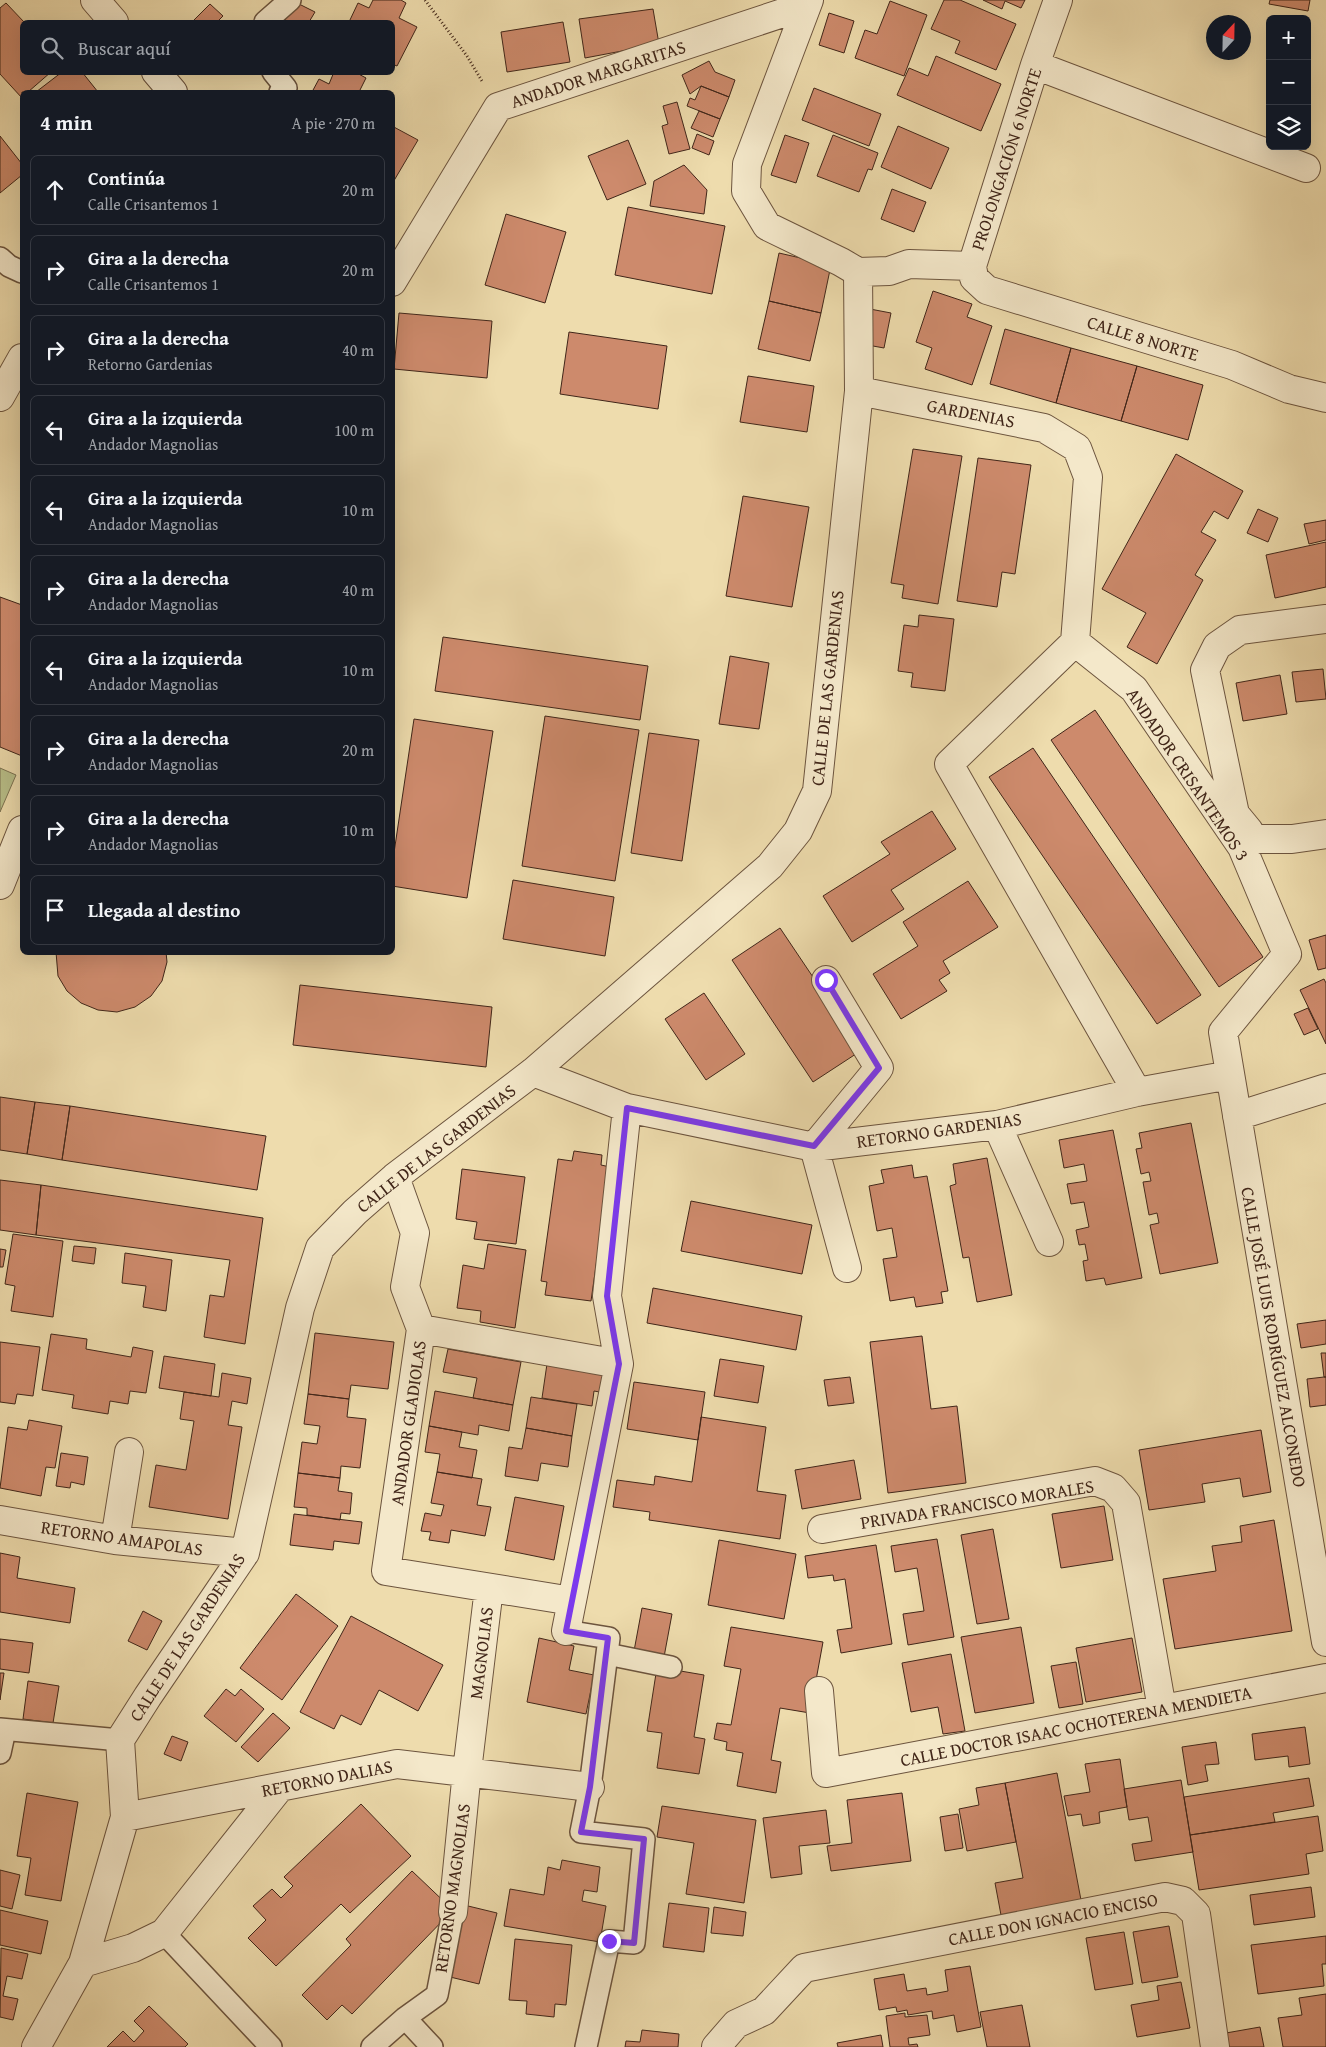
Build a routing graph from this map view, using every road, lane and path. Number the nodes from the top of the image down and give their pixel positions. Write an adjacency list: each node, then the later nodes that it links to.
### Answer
1 (95, 0): 6 (street)
2 (290, 0): 7 (street)
3 (425, 0): 13 (path)
4 (1058, 0): 8 (street, PROLONGACIÓN 6 NORTE)
5 (808, 3): 13 (street, ANDADOR MARGARITAS); 18 (street)
6 (112, 20)
7 (267, 20)
8 (1035, 65): 14 (street); 16 (street, PROLONGACIÓN 6 NORTE)
9 (159, 75): 11 (street)
10 (275, 75): 12 (street)
11 (171, 90)
12 (283, 90)
13 (498, 107): 19 (street, ANDADOR MARGARITAS)
14 (1306, 168)
15 (0, 258): 17 (street)
16 (972, 266): 18 (street, PROLONGACIÓN 6 NORTE); 23 (street, CALLE 8 NORTE)
17 (20, 271)
18 (858, 272): 21 (street, CALLE DE LAS GARDENIAS)
19 (395, 277)
20 (20, 362): 22 (street)
21 (859, 392): 25 (street, GARDENIAS); 32 (street, CALLE DE LAS GARDENIAS)
22 (0, 397)
23 (1326, 398)
24 (1326, 619): 28 (street)
25 (1075, 642): 28 (street, ANDADOR CRISANTEMOS 3); 35 (street)
26 (1326, 834): 28 (street)
27 (20, 835): 29 (street)
28 (1249, 843): 31 (street, ANDADOR CRISANTEMOS 3)
29 (0, 885)
30 (826, 980): 39 (street)
31 (1223, 1032): 33 (street, CALLE JOSÉ LUIS RODRÍGUEZ ALCONEDO)
32 (533, 1072): 36 (street, RETORNO GARDENIAS); 40 (street, CALLE DE LAS GARDENIAS)
33 (1230, 1075): 35 (street, RETORNO GARDENIAS); 37 (street, CALLE JOSÉ LUIS RODRÍGUEZ ALCONEDO)
34 (1326, 1088): 37 (street)
35 (1137, 1092): 38 (street, RETORNO GARDENIAS)
36 (627, 1108): 39 (street, RETORNO GARDENIAS); 44 (street)
37 (1237, 1116): 53 (street, CALLE JOSÉ LUIS RODRÍGUEZ ALCONEDO)
38 (996, 1125): 39 (street, RETORNO GARDENIAS); 41 (street)
39 (814, 1146): 42 (street)
40 (395, 1177): 43 (street, ANDADOR GLADIOLAS); 49 (street, CALLE DE LAS GARDENIAS)
41 (1049, 1242)
42 (847, 1268)
43 (421, 1329): 44 (street); 50 (street, ANDADOR GLADIOLAS)
44 (619, 1364): 51 (street)
45 (129, 1452): 48 (street)
46 (0, 1520): 48 (street, RETORNO AMAPOLAS)
47 (822, 1529): 58 (street, PRIVADA FRANCISCO MORALES)
48 (115, 1540): 49 (street, RETORNO AMAPOLAS)
49 (245, 1553): 60 (street, CALLE DE LAS GARDENIAS)
50 (490, 1588): 51 (street, MAGNOLIAS); 62 (street, MAGNOLIAS)
51 (572, 1601): 52 (street)
52 (566, 1631): 54 (street)
53 (1326, 1642)
54 (607, 1654): 55 (street); 64 (street)
55 (671, 1667)
56 (1326, 1678): 58 (street, CALLE DOCTOR ISAAC OCHOTERENA MENDIETA)
57 (819, 1691): 58 (street, CALLE DOCTOR ISAAC OCHOTERENA MENDIETA)
58 (1162, 1709)
59 (2, 1730): 60 (street); 61 (street)
60 (120, 1740): 65 (street, CALLE DE LAS GARDENIAS)
61 (0, 1753)
62 (467, 1771): 63 (street, RETORNO DALIAS); 64 (street, RETORNO DALIAS); 66 (street, RETORNO MAGNOLIAS)
63 (280, 1787): 65 (street, RETORNO DALIAS); 67 (street)
64 (590, 1787): 74 (street)
65 (125, 1817): 68 (street, CALLE DE LAS GARDENIAS)
66 (453, 1912): 69 (street, RETORNO MAGNOLIAS)
67 (164, 1933): 68 (street); 71 (street)
68 (83, 1964): 70 (street, CALLE DE LAS GARDENIAS)
69 (405, 2018): 72 (street, RETORNO MAGNOLIAS); 73 (street)
70 (36, 2047)
71 (271, 2047)
72 (372, 2047)
73 (432, 2047)
74 (586, 2047)
75 (716, 2047): 76 (street, CALLE DON IGNACIO ENCISO)
76 (1214, 2047)

